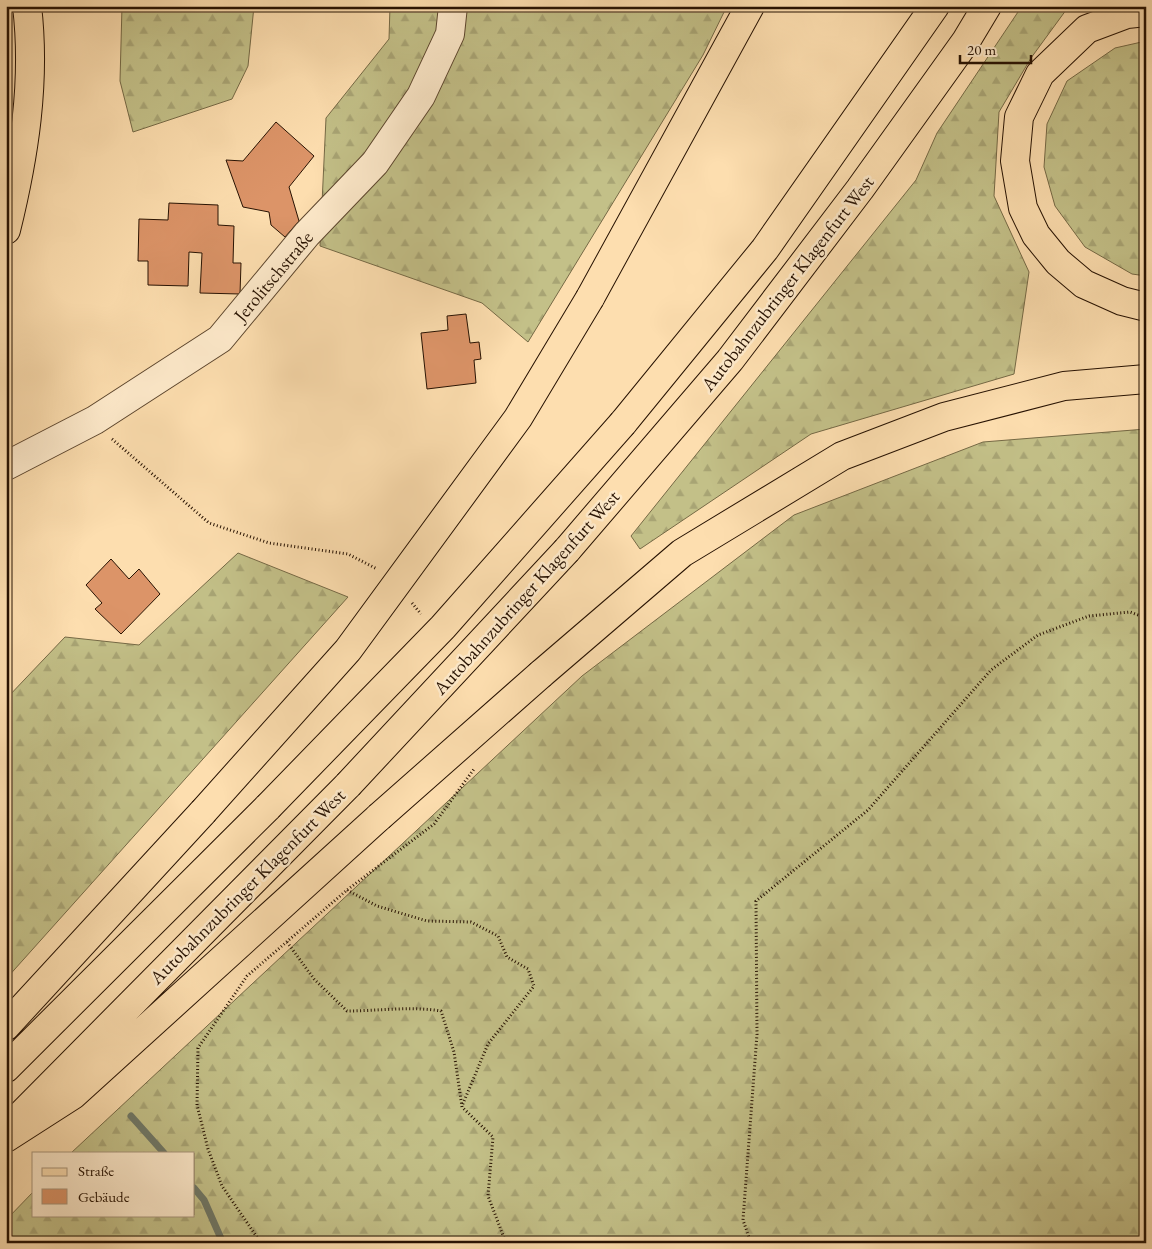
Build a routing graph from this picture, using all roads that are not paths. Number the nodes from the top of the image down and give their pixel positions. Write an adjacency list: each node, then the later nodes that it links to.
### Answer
1 (27, 6): 7 (main road)
2 (453, 6): 11 (street, Jerolitschstraße)
3 (750, 6): 12 (main road, bridge)
4 (987, 6): 14 (main road, Autobahnzubringer Klagenfurt West, bridge)
5 (931, 12): 13 (main road, Autobahnzubringer Klagenfurt West, bridge)
6 (1146, 12): 9 (main road)
7 (11, 187): 8 (main road)
8 (6, 230)
9 (1146, 306)
10 (1146, 379): 15 (main road, bridge)
11 (6, 466)
12 (6, 1026)
13 (6, 1068)
14 (6, 1129)
15 (6, 1138)

